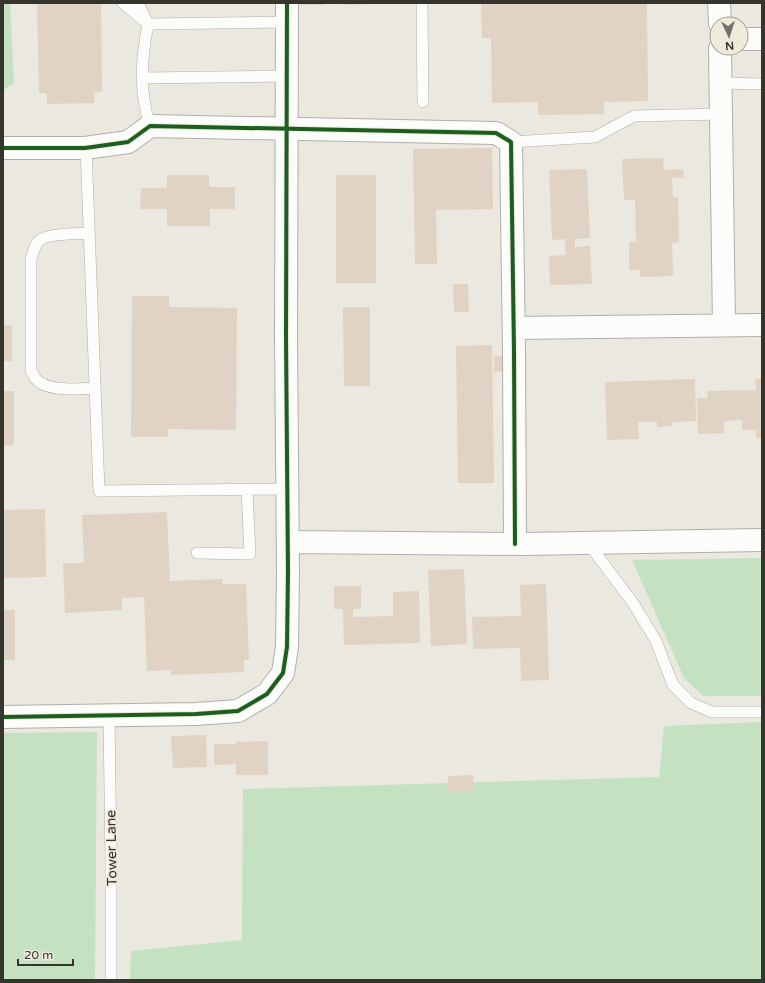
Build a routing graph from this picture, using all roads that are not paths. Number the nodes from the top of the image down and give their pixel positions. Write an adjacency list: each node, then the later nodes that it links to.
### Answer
1 (123, 3): 7 (lane)
2 (138, 3): 7 (lane)
3 (422, 3): 15 (lane)
4 (719, 3): 6 (street)
5 (287, 12): 7 (lane); 11 (street)
6 (720, 16)
7 (148, 24): 12 (lane)
8 (749, 39): 9 (street)
9 (762, 39)
10 (720, 56): 13 (street)
11 (288, 76): 12 (lane); 18 (street)
12 (142, 78): 17 (lane)
13 (720, 83): 14 (lane); 16 (street)
14 (762, 84)
15 (423, 102)
16 (721, 114): 19 (lane); 23 (street)
17 (150, 126): 18 (street); 20 (street)
18 (288, 128): 19 (street); 27 (street)
19 (511, 142): 25 (street)
20 (86, 147): 21 (street); 22 (lane)
21 (3, 148)
22 (89, 232): 26 (lane); 26 (lane)
23 (724, 325): 24 (street); 25 (street)
24 (762, 325)
25 (514, 328): 32 (street)
26 (95, 388): 28 (lane)
27 (287, 489): 28 (lane); 30 (street)
28 (247, 490): 33 (lane)
29 (762, 540): 31 (street)
30 (288, 542): 32 (street); 35 (street)
31 (588, 543): 32 (street); 34 (lane)
32 (514, 544)
33 (197, 552)
34 (762, 712)
35 (109, 716): 36 (street); 37 (lane, Tower Lane)
36 (3, 717)
37 (111, 980)

